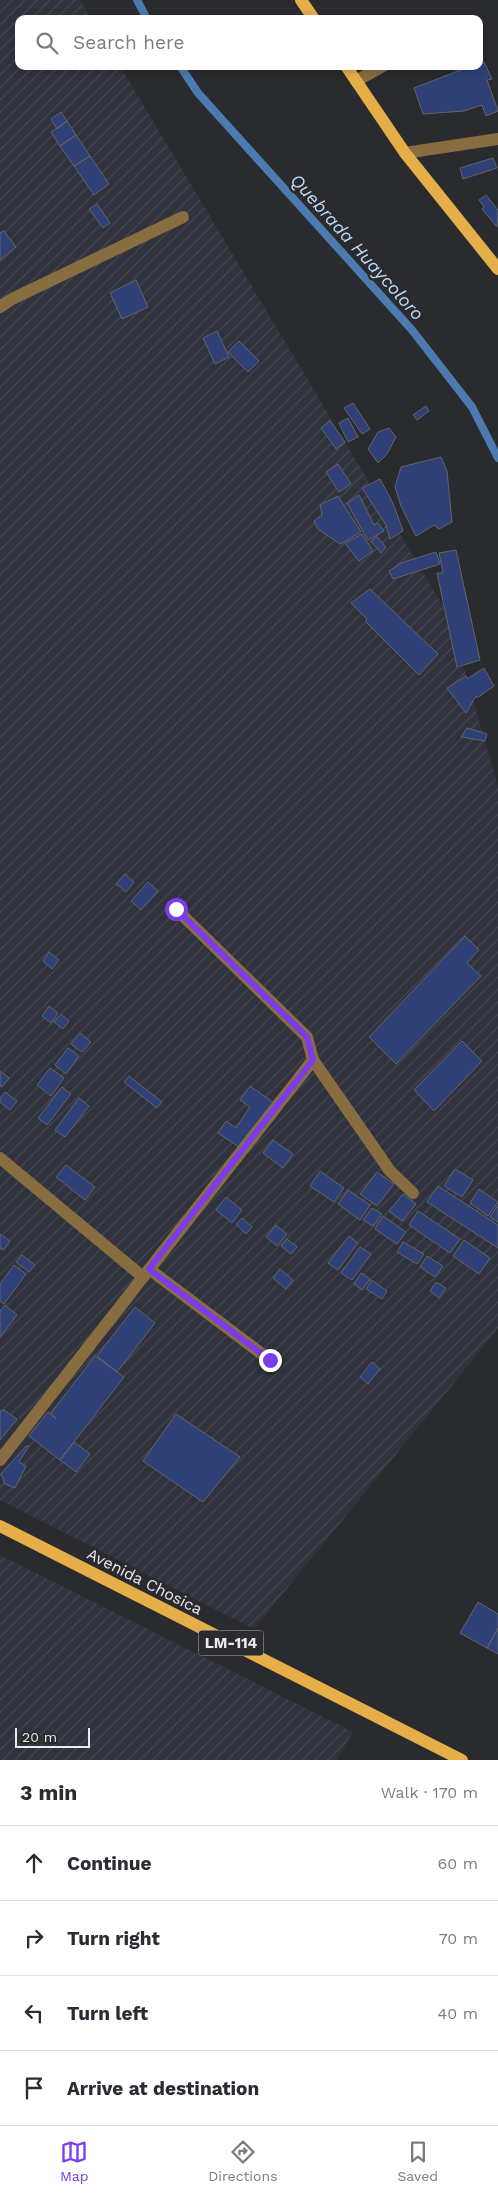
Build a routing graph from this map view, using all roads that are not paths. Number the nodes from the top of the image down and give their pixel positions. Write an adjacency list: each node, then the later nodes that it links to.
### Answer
1 (301, 0): 2 (main road)
2 (311, 15)
3 (349, 70): 5 (main road)
4 (375, 70): 5 (street)
5 (356, 80): 7 (main road)
6 (498, 139): 7 (street)
7 (405, 153): 9 (main road)
8 (183, 217): 10 (street)
9 (498, 269)
10 (0, 307)
11 (176, 909): 12 (street)
12 (313, 1060): 14 (street); 15 (street)
13 (0, 1158): 15 (street)
14 (413, 1193)
15 (146, 1273): 16 (street); 17 (street)
16 (270, 1360)
17 (0, 1460)
18 (0, 1526): 19 (main road, Avenida Chosica / LM-114)
19 (462, 1760)

